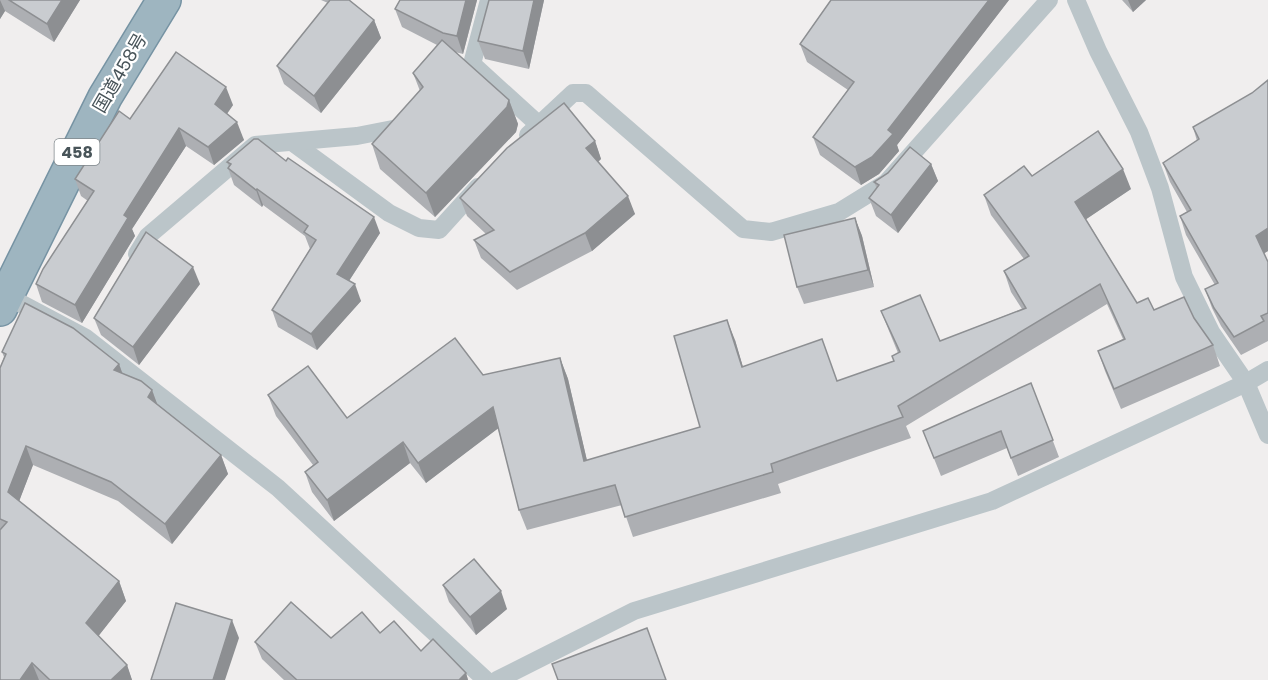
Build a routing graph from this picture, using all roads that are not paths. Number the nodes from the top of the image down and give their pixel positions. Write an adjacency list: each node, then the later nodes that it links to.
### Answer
1 (164, 0): 11 (highway, 国道458号 / 458)
2 (489, 0): 6 (lane)
3 (1049, 0): 6 (lane)
4 (1076, 0): 13 (lane)
5 (417, 109): 7 (lane)
6 (538, 124): 8 (lane)
7 (292, 142): 9 (lane); 10 (lane)
8 (514, 149)
9 (490, 173)
10 (129, 267)
11 (3, 302): 15 (lane)
12 (1268, 370): 13 (lane)
13 (1246, 383): 14 (lane); 16 (lane)
14 (1268, 435)
15 (486, 680)
16 (497, 680)

